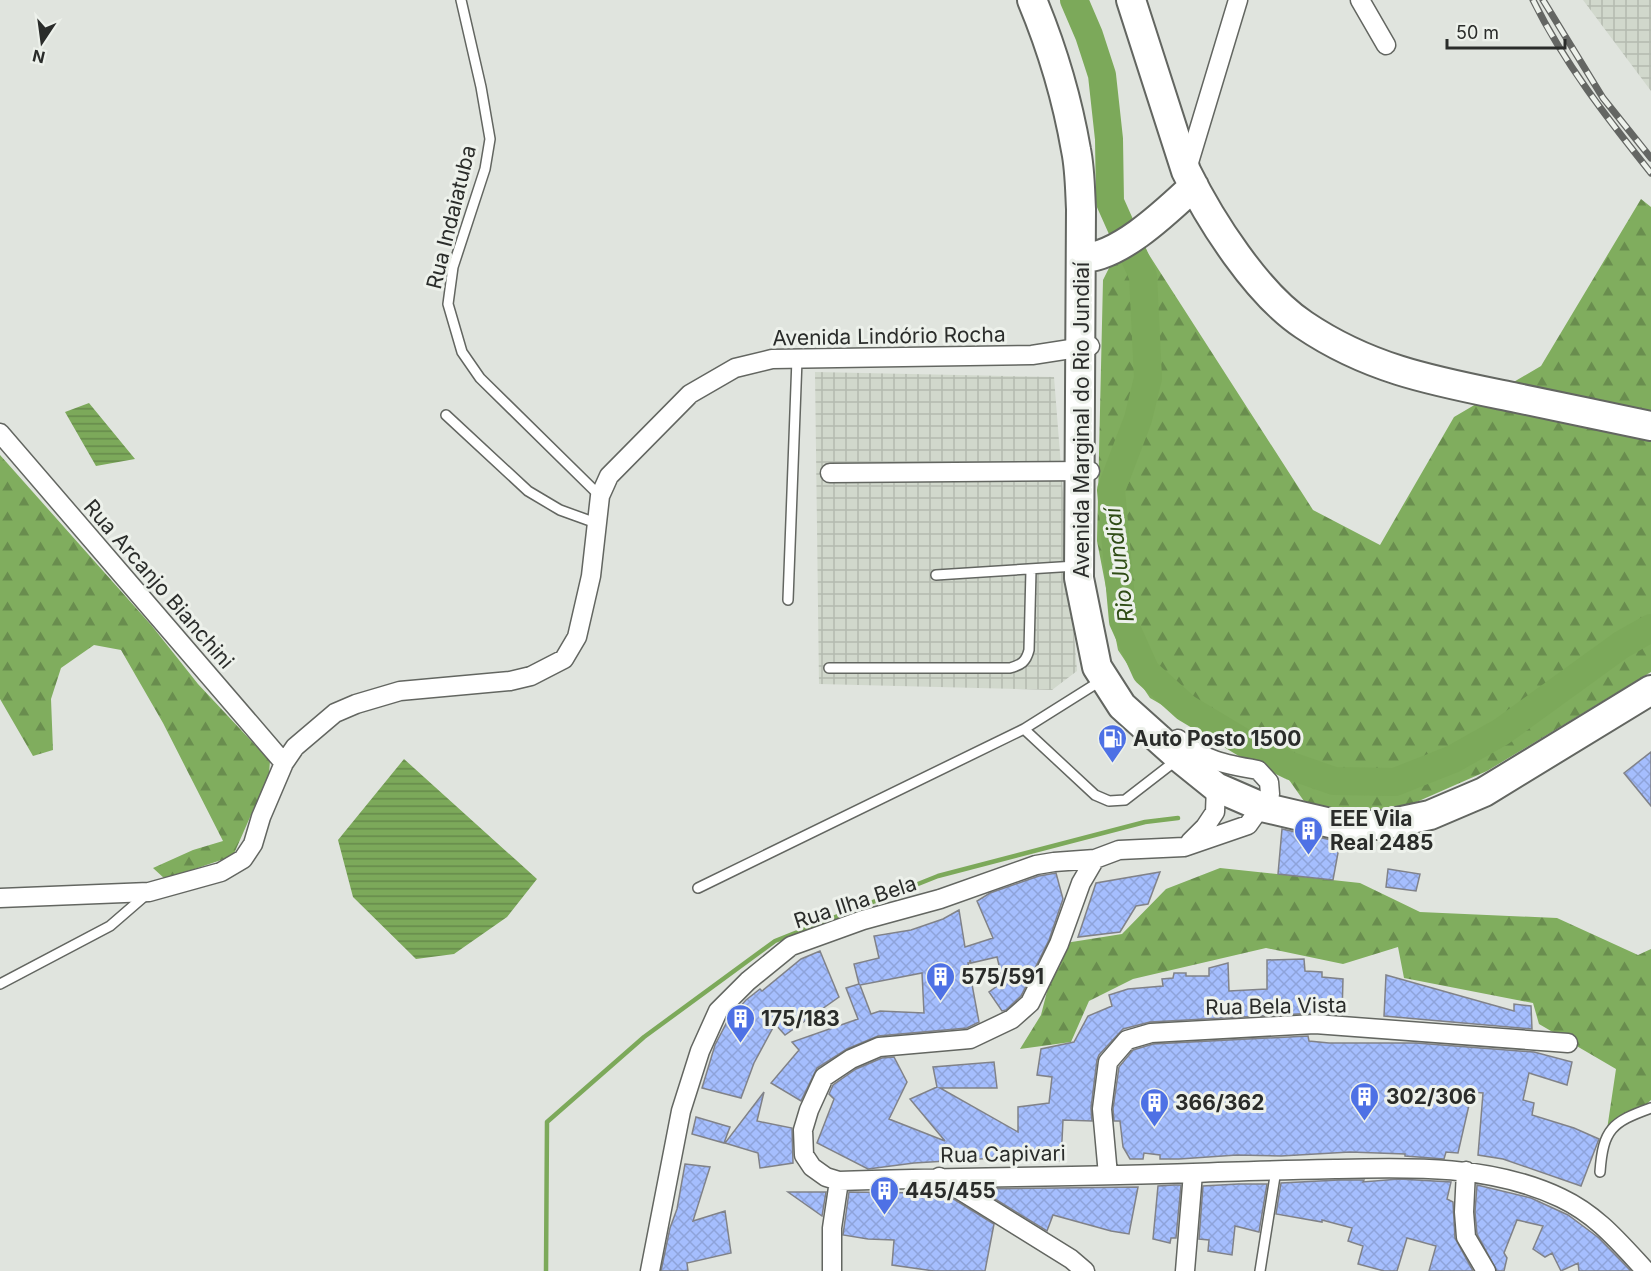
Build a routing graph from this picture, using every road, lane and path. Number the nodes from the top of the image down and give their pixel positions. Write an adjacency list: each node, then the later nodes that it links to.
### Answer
1 (461, 0): 16 (lane, Rua Indaiatuba)
2 (1032, 0): 8 (main road, Avenida Marginal do Rio Jundiaí)
3 (1131, 0): 7 (main road)
4 (1238, 0): 7 (street)
5 (1360, 0): 6 (street)
6 (1386, 45)
7 (1190, 178): 8 (main road); 12 (main road)
8 (1094, 256): 9 (main road, Avenida Marginal do Rio Jundiaí)
9 (1087, 346): 10 (street, Avenida Lindório Rocha); 14 (main road, Avenida Marginal do Rio Jundiaí)
10 (797, 359): 16 (street, Avenida Lindório Rocha); 21 (lane)
11 (446, 416): 17 (lane)
12 (1651, 426)
13 (0, 433): 27 (street, Rua Arcanjo Bianchini)
14 (1086, 471): 15 (street); 18 (main road, Avenida Marginal do Rio Jundiaí)
15 (830, 473)
16 (600, 496): 17 (street, Avenida Lindório Rocha)
17 (596, 524): 27 (street, Avenida Lindório Rocha)
18 (1084, 567): 19 (lane); 23 (main road, Avenida Marginal do Rio Jundiaí)
19 (1031, 570): 20 (lane); 22 (lane)
20 (936, 575)
21 (788, 600)
22 (829, 668)
23 (1110, 679): 25 (lane); 26 (main road, Avenida Marginal do Rio Jundiaí)
24 (1651, 690): 29 (main road, Avenida Marginal do Rio Jundiaí)
25 (1024, 729): 26 (lane); 32 (lane)
26 (1187, 755): 28 (main road, Avenida Marginal do Rio Jundiaí); 29 (street)
27 (284, 763): 33 (street, Avenida Lindório Rocha)
28 (1215, 799): 29 (main road, Avenida Marginal do Rio Jundiaí); 30 (street)
29 (1253, 816): 30 (street, Rua Ilha Bela)
30 (1184, 847): 31 (street, Rua Ilha Bela)
31 (1095, 859): 44 (street, Rua Capivari); 45 (street, Rua Ilha Bela)
32 (698, 888)
33 (148, 892): 34 (street, Avenida Lindório Rocha); 35 (lane)
34 (0, 898)
35 (0, 984)
36 (1568, 1043): 42 (street, Rua Bela Vista)
37 (1651, 1108): 40 (lane)
38 (1276, 1170): 39 (street, Rua Capivari); 41 (street, Rua Capivari); 49 (lane)
39 (1466, 1171): 50 (street); 51 (street, Rua Capivari)
40 (1600, 1172)
41 (1193, 1173): 42 (street, Rua Capivari); 48 (street)
42 (1108, 1175): 43 (street, Rua Capivari)
43 (939, 1177): 44 (street, Rua Capivari); 47 (street)
44 (839, 1181): 46 (street)
45 (650, 1271)
46 (832, 1271)
47 (1085, 1271)
48 (1185, 1271)
49 (1260, 1271)
50 (1486, 1271)
51 (1646, 1271)

